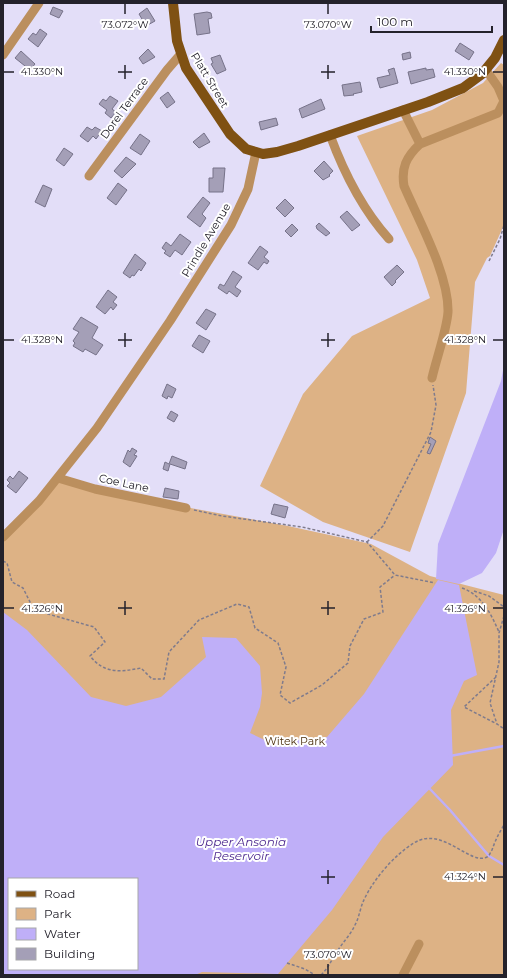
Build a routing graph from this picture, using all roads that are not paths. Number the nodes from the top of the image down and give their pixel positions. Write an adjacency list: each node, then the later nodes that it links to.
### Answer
1 (40, 3): 4 (street)
2 (172, 3): 5 (main road, Platt Street)
3 (504, 40): 6 (main road)
4 (3, 55)
5 (180, 55): 11 (main road, Platt Street); 12 (street, Dorel Terrace)
6 (486, 70): 7 (street); 8 (main road)
7 (504, 101): 10 (street)
8 (403, 110): 9 (main road); 10 (street)
9 (330, 135): 11 (main road); 13 (street)
10 (420, 144): 14 (street)
11 (256, 152): 15 (street, Prindle Avenue)
12 (89, 176)
13 (389, 240)
14 (432, 378)
15 (58, 478): 16 (street, Coe Lane); 17 (street, Prindle Avenue)
16 (186, 508)
17 (3, 537)
18 (419, 944): 19 (street)
19 (403, 975)

